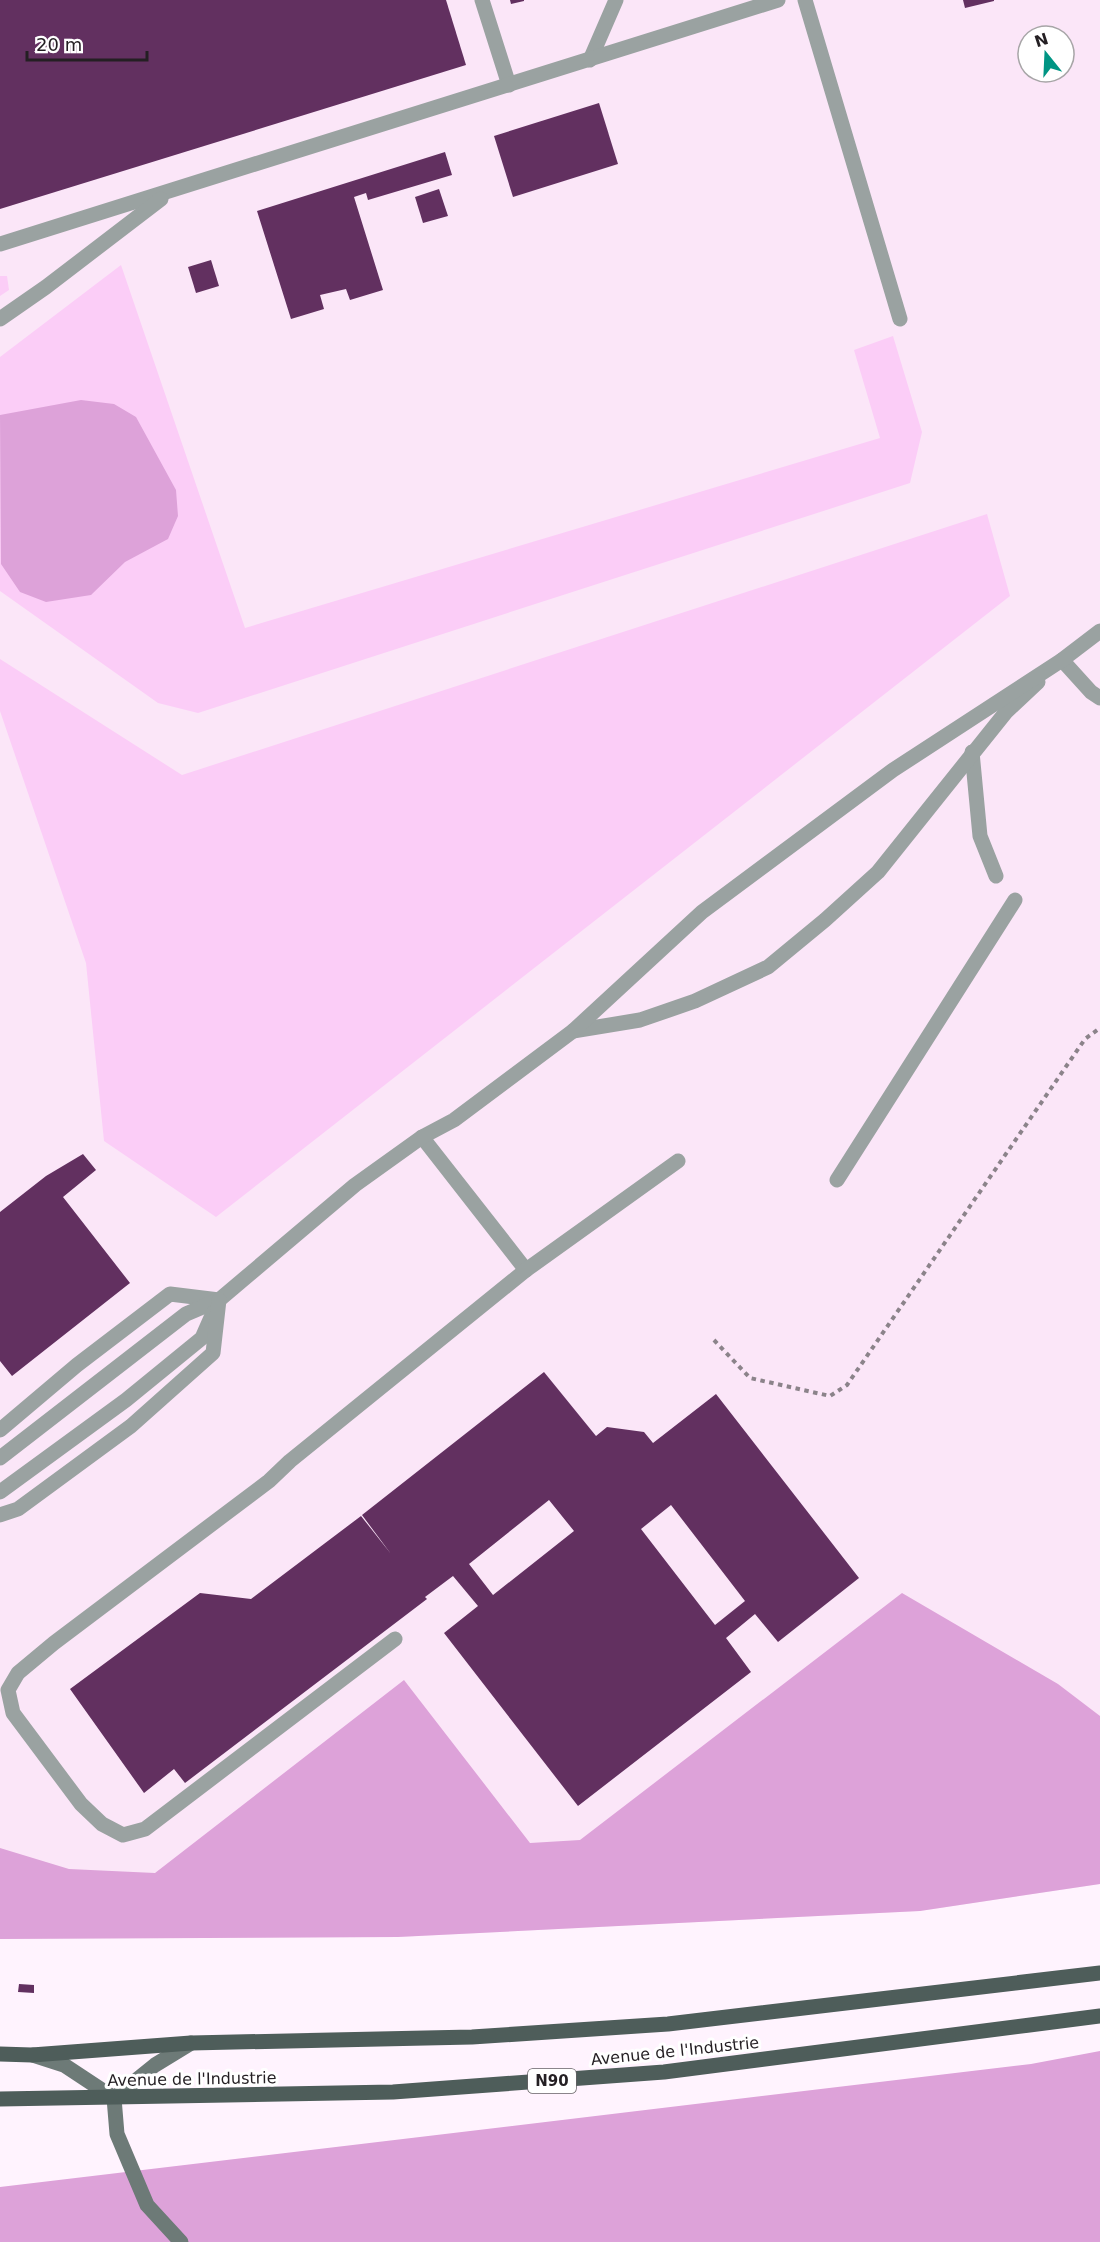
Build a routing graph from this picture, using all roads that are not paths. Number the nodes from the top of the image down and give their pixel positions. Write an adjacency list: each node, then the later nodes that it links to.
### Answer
1 (482, 0): 6 (lane)
2 (616, 0): 5 (lane)
3 (778, 0): 5 (lane)
4 (805, 0): 10 (lane)
5 (590, 60): 6 (lane)
6 (509, 86): 7 (lane)
7 (170, 192): 8 (lane); 9 (lane)
8 (0, 244)
9 (0, 319)
10 (900, 319)
11 (1100, 631): 12 (lane)
12 (1062, 660): 13 (lane); 14 (lane); 17 (lane)
13 (1100, 698)
14 (972, 752): 15 (lane); 17 (lane)
15 (996, 876)
16 (1015, 900): 20 (lane)
17 (573, 1031): 18 (lane)
18 (422, 1137): 21 (lane); 22 (lane)
19 (678, 1161): 21 (lane)
20 (837, 1180)
21 (526, 1270): 27 (lane)
22 (219, 1300): 23 (lane); 24 (lane); 25 (lane); 26 (lane)
23 (0, 1430)
24 (0, 1458)
25 (0, 1492)
26 (0, 1515)
27 (395, 1639)
28 (1100, 1973): 30 (main road, Avenue de l'Industrie)
29 (1100, 2016): 33 (main road, Avenue de l'Industrie / N90)
30 (191, 2043): 32 (main road, Avenue de l'Industrie); 33 (street)
31 (0, 2054): 32 (main road, Avenue de l'Industrie)
32 (32, 2055): 33 (street)
33 (114, 2098): 34 (main road, Avenue de l'Industrie / N90); 35 (street)
34 (0, 2099)
35 (181, 2242)

